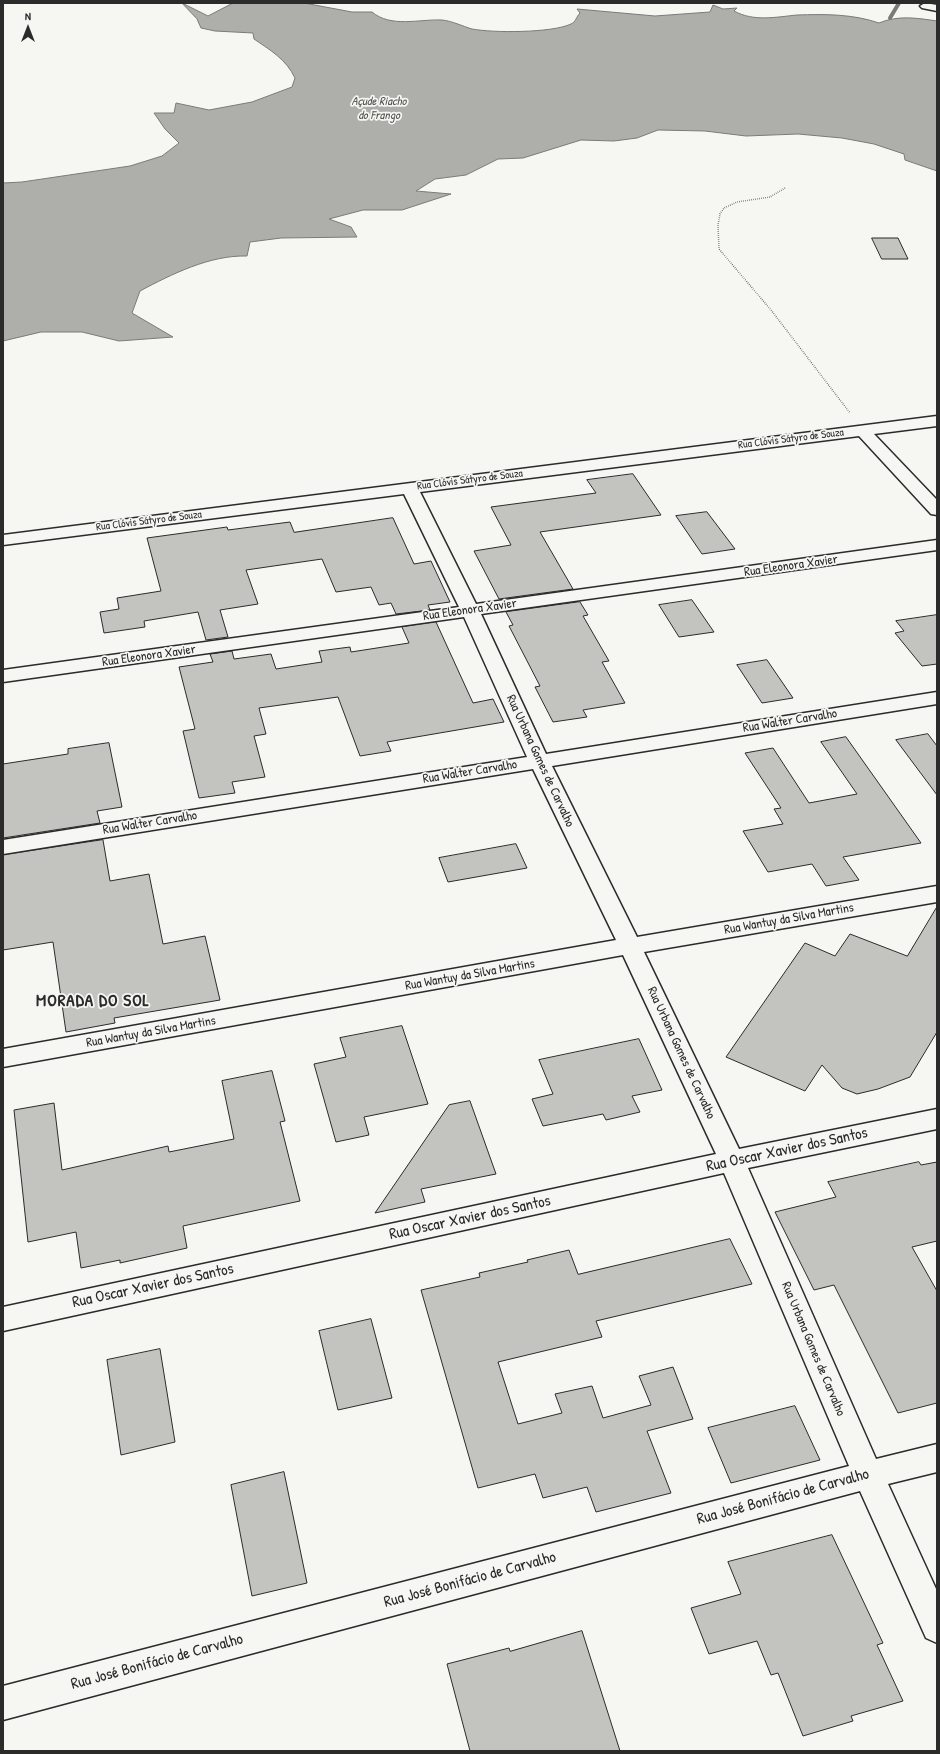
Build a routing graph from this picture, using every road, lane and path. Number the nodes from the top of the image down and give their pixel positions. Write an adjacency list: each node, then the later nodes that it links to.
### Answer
1 (925, 6): 2 (street)
2 (937, 8)
3 (785, 188): 5 (path)
4 (937, 421): 5 (street, Rua Clóvis Sátyro de Souza)
5 (863, 430): 6 (street, Rua Clóvis Sátyro de Souza); 7 (street)
6 (409, 487): 8 (street, Rua Clóvis Sátyro de Souza); 10 (street, Rua Urbana Gomes de Carvalho)
7 (937, 510)
8 (3, 540)
9 (937, 545): 10 (street, Rua Eleonora Xavier)
10 (470, 610): 11 (street, Rua Eleonora Xavier); 13 (street, Rua Urbana Gomes de Carvalho)
11 (3, 676)
12 (937, 698): 13 (street, Rua Walter Carvalho)
13 (539, 761): 14 (street, Rua Walter Carvalho); 16 (street, Rua Urbana Gomes de Carvalho)
14 (3, 847)
15 (937, 894): 16 (street, Rua Wantuy da Silva Martins)
16 (630, 946): 17 (street, Rua Wantuy da Silva Martins); 19 (street, Rua Urbana Gomes de Carvalho)
17 (3, 1058)
18 (937, 1119): 19 (street, Rua Oscar Xavier dos Santos)
19 (732, 1161): 20 (street, Rua Oscar Xavier dos Santos); 22 (street, Rua Urbana Gomes de Carvalho)
20 (3, 1318)
21 (937, 1458): 22 (street, Rua José Bonifácio de Carvalho)
22 (868, 1474): 23 (street, Rua Urbana Gomes de Carvalho); 24 (street, Rua José Bonifácio de Carvalho)
23 (937, 1627)
24 (3, 1703)

